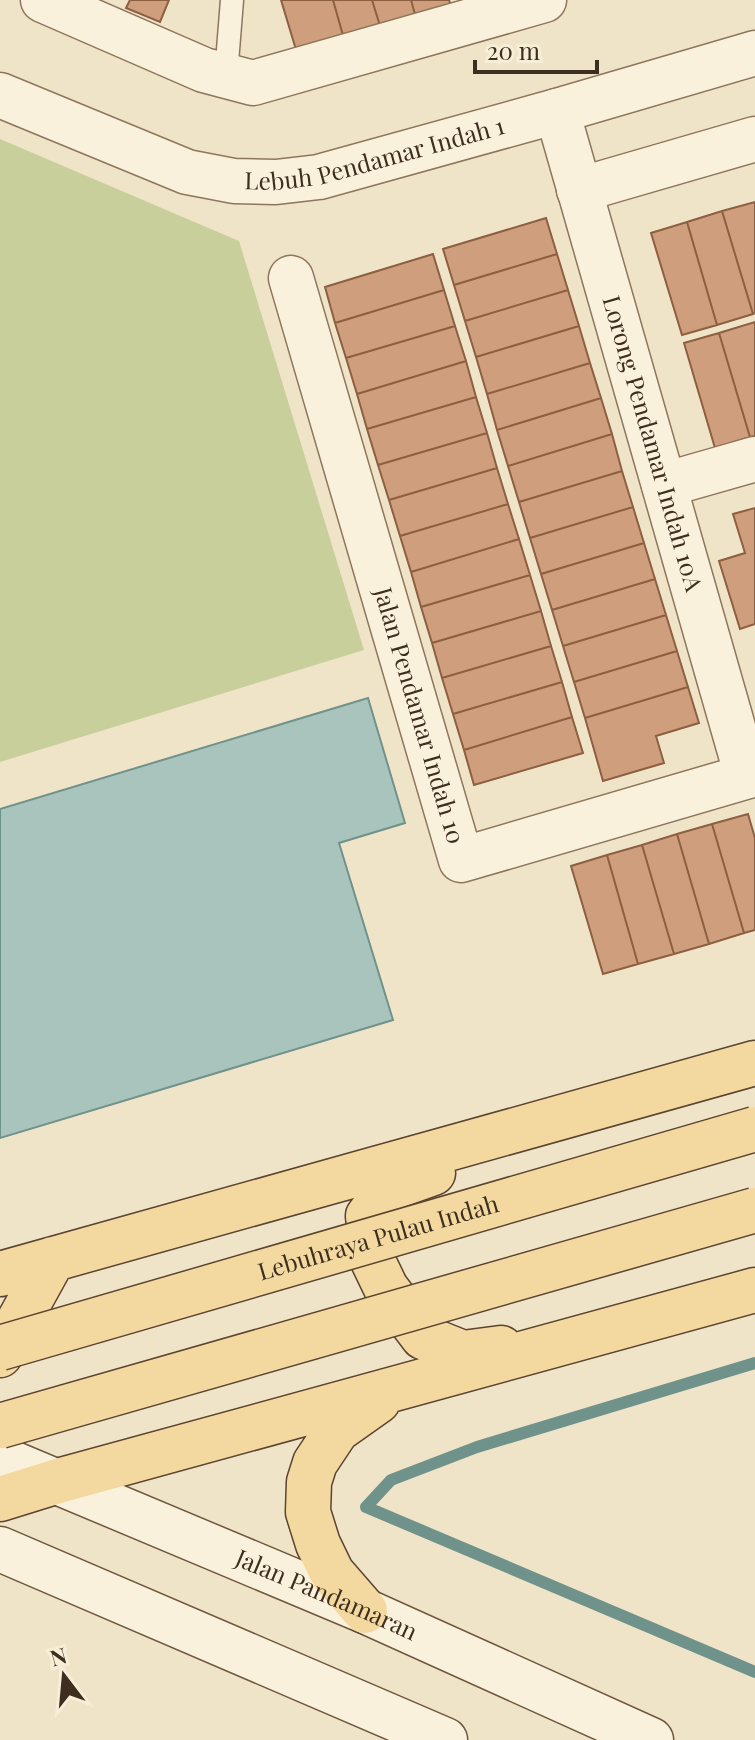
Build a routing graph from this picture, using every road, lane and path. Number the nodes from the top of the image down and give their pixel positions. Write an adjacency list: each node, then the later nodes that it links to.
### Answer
1 (43, 0): 5 (street)
2 (232, 0): 5 (lane)
3 (544, 0): 5 (street)
4 (755, 53): 7 (street, Lebuh Pendamar Indah 1)
5 (226, 75)
6 (0, 95): 7 (street, Lebuh Pendamar Indah 1)
7 (557, 111): 9 (street, Lorong Pendamar Indah 10A)
8 (755, 139): 9 (street)
9 (579, 190): 12 (street, Lorong Pendamar Indah 10A)
10 (291, 278): 13 (street, Jalan Pendamar Indah 10)
11 (755, 459): 12 (street)
12 (664, 485): 13 (street, Lorong Pendamar Indah 10A)
13 (751, 775)
14 (755, 1063): 15 (main road)
15 (538, 1125): 17 (main road); 23 (main road)
16 (755, 1129): 24 (main road, Lebuhraya Pulau Indah, bridge)
17 (282, 1194): 19 (main road); 20 (main road)
18 (755, 1210): 27 (main road, bridge)
19 (0, 1252)
20 (53, 1259): 21 (main road); 25 (main road)
21 (0, 1274)
22 (755, 1290): 23 (main road)
23 (590, 1336): 26 (main road)
24 (0, 1348)
25 (0, 1355)
26 (393, 1390): 29 (main road); 32 (main road)
27 (0, 1426)
28 (0, 1458): 29 (street, Jalan Pandamaran)
29 (58, 1481): 30 (main road); 32 (street, Jalan Pandamaran)
30 (0, 1499)
31 (0, 1549): 33 (street)
32 (365, 1611): 34 (street, Jalan Pandamaran)
33 (445, 1740)
34 (651, 1740)

